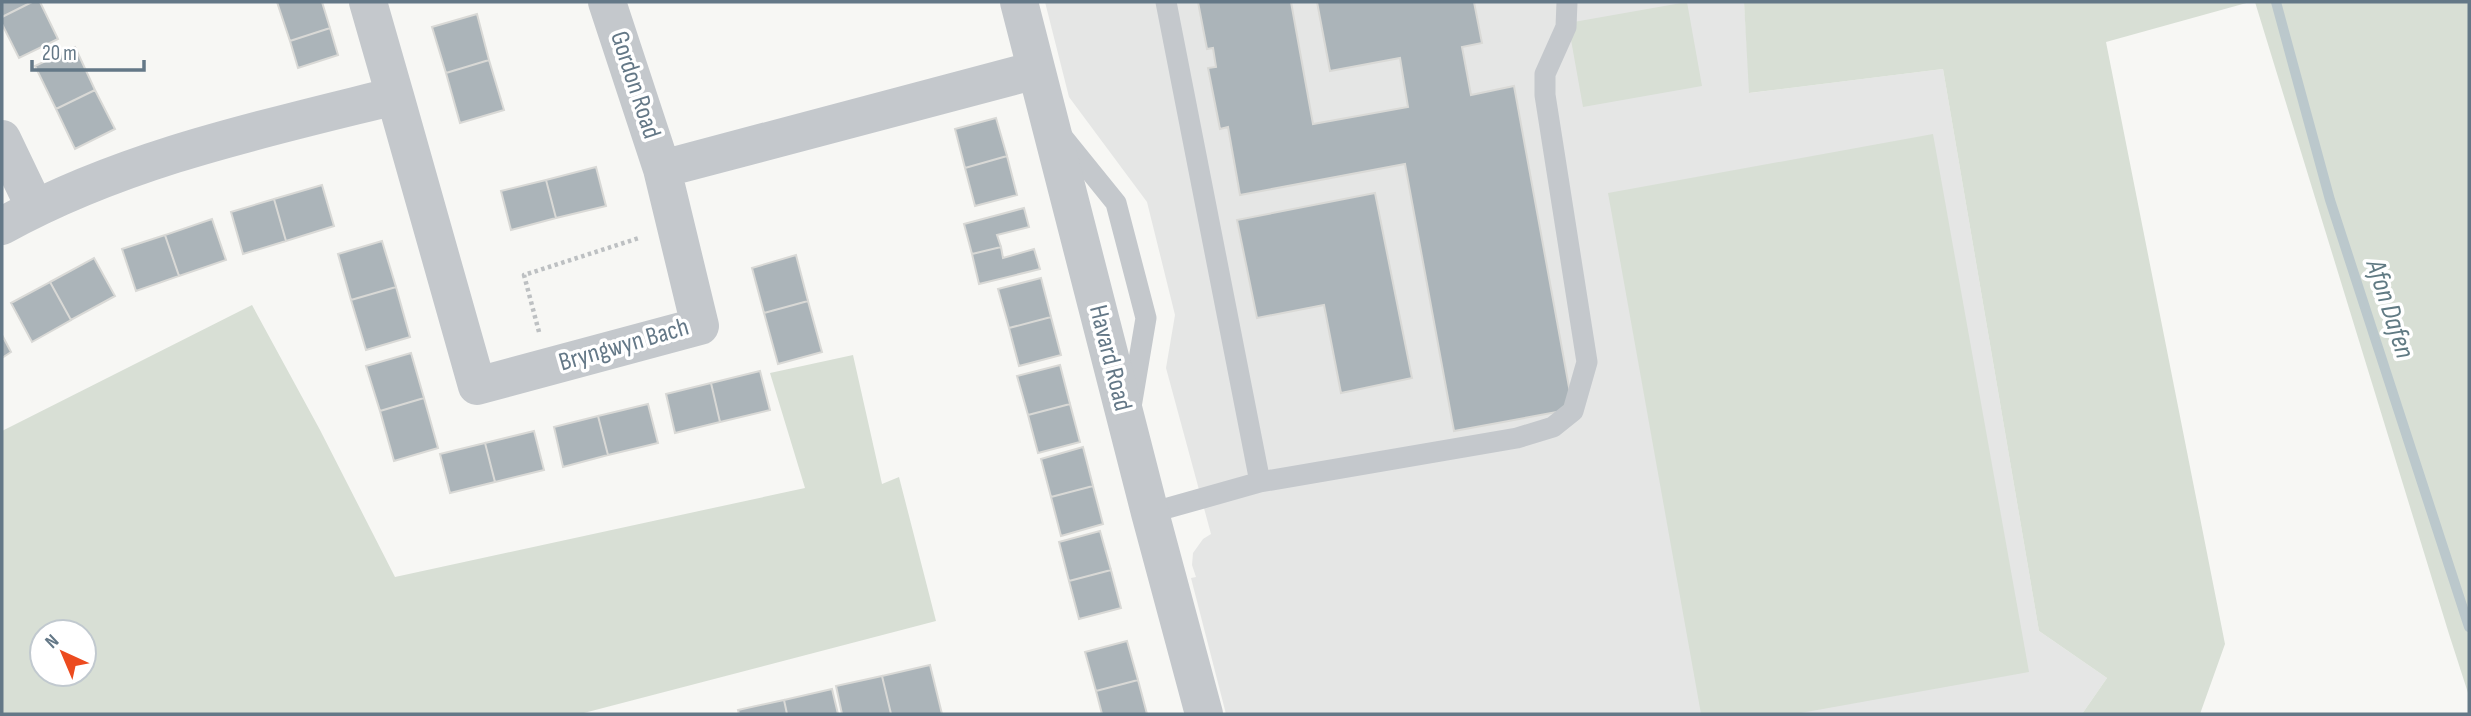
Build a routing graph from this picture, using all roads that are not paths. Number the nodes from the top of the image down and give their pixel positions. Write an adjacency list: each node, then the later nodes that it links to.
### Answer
1 (369, 2): 7 (street, Bryngwyn Bach)
2 (607, 2): 9 (street, Gordon Road)
3 (1019, 2): 6 (street, Havard Road)
4 (1166, 2): 12 (lane)
5 (1567, 2): 12 (lane)
6 (1036, 70): 9 (street); 13 (street, Havard Road)
7 (395, 96): 9 (street, Bryngwyn Bach); 10 (street)
8 (2, 139): 10 (street)
9 (663, 169)
10 (35, 208): 11 (street)
11 (2, 226)
12 (1260, 482): 13 (lane)
13 (1150, 513): 14 (street, Havard Road)
14 (1204, 714)

